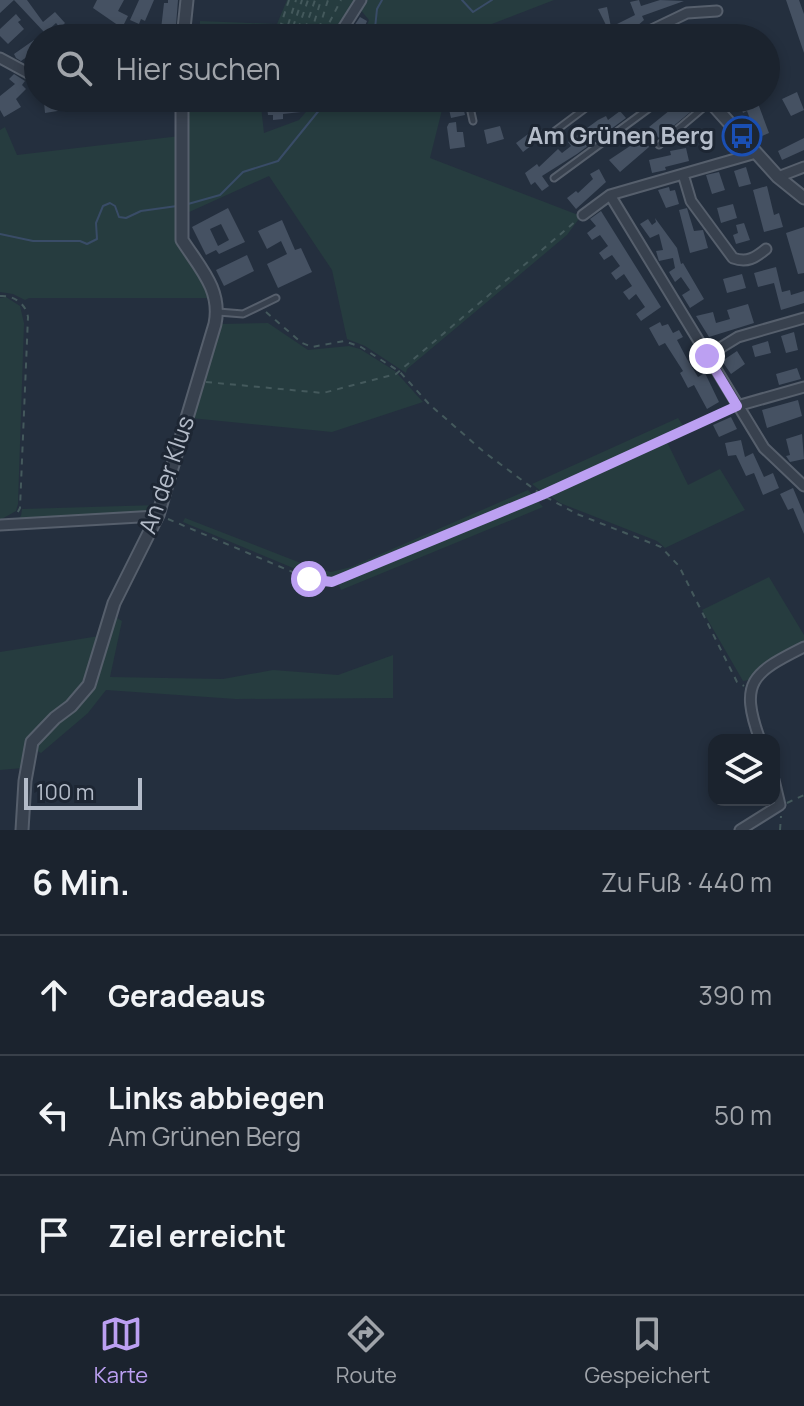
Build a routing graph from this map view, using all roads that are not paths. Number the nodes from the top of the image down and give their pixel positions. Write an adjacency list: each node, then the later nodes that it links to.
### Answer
1 (187, 0): 4 (street)
2 (361, 0): 5 (street)
3 (717, 11): 6 (street)
4 (184, 24)
5 (346, 24)
6 (664, 24)
7 (1, 61): 8 (street)
8 (24, 71)
9 (182, 112): 28 (street)
10 (471, 112): 15 (lane)
11 (580, 112): 16 (lane)
12 (644, 112): 22 (lane)
13 (696, 112): 17 (lane)
14 (720, 112): 18 (street)
15 (473, 121)
16 (555, 131)
17 (659, 145)
18 (756, 153): 20 (street); 21 (street)
19 (804, 167): 21 (street)
20 (683, 174): 23 (street); 26 (street)
21 (778, 177): 24 (street)
22 (554, 178)
23 (610, 195): 25 (street); 30 (street)
24 (804, 198)
25 (583, 215)
26 (766, 249)
27 (276, 298): 28 (lane)
28 (217, 312): 34 (street, An der Klus)
29 (804, 318): 30 (street)
30 (707, 356): 32 (street)
31 (804, 387): 32 (street)
32 (737, 406): 33 (street)
33 (804, 486)
34 (157, 516): 35 (street); 39 (street, An der Klus)
35 (4, 523)
36 (804, 647): 37 (street)
37 (758, 734)
38 (778, 806): 40 (street)
39 (22, 830)
40 (740, 830)

